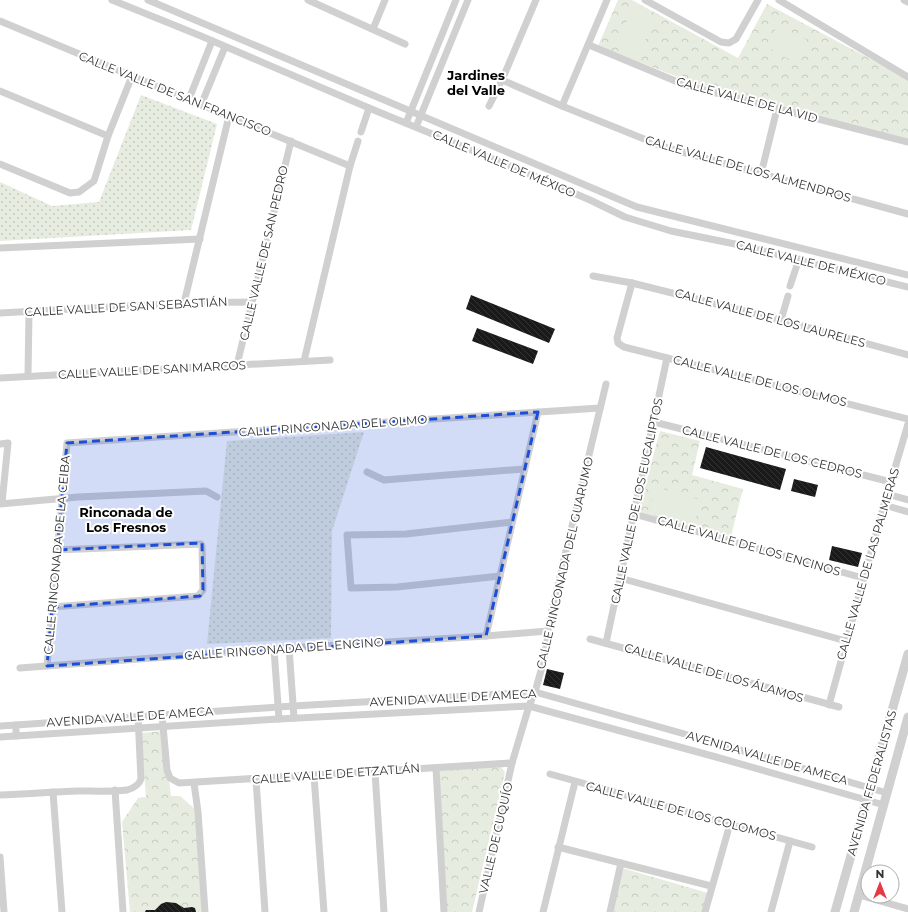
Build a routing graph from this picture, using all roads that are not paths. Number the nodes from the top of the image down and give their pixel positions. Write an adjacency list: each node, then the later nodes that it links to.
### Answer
1 (112, 0): 15 (street, CALLE VALLE DE MÉXICO)
2 (384, 0): 18 (street)
3 (456, 0): 34 (street)
4 (468, 0): 35 (street)
5 (536, 0): 26 (street)
6 (607, 0): 22 (street)
7 (645, 0): 8 (street)
8 (758, 0)
9 (779, 0): 14 (street)
10 (904, 0): 13 (street)
11 (151, 1): 15 (street); 17 (street, CALLE VALLE DE MÉXICO)
12 (312, 1): 18 (street)
13 (908, 2)
14 (791, 3): 25 (street)
15 (147, 14): 19 (street, CALLE VALLE DE MÉXICO)
16 (0, 21): 24 (street, CALLE VALLE DE SAN FRANCISCO)
17 (206, 25): 19 (street); 34 (street, CALLE VALLE DE MÉXICO)
18 (373, 29): 21 (street)
19 (201, 36): 20 (street, CALLE VALLE DE MÉXICO)
20 (212, 41): 23 (street, CALLE VALLE DE MÉXICO); 28 (street)
21 (405, 44)
22 (589, 45): 31 (street); 33 (street, CALLE VALLE DE LA VID)
23 (225, 47): 29 (street); 32 (street, CALLE VALLE DE MÉXICO)
24 (132, 76): 28 (street, CALLE VALLE DE SAN FRANCISCO); 40 (street)
25 (908, 77)
26 (502, 80): 30 (street); 31 (street, CALLE VALLE DE LOS ALMENDROS)
27 (0, 91): 40 (street)
28 (189, 99): 29 (street, CALLE VALLE DE SAN FRANCISCO)
29 (201, 105): 36 (street, CALLE VALLE DE SAN FRANCISCO)
30 (489, 106)
31 (562, 106): 46 (street, CALLE VALLE DE LOS ALMENDROS)
32 (369, 108): 37 (street, CALLE VALLE DE MÉXICO); 39 (street)
33 (777, 109): 43 (street, CALLE VALLE DE LA VID); 46 (street)
34 (411, 110): 35 (street, CALLE VALLE DE MÉXICO); 37 (street)
35 (422, 115): 38 (street); 48 (street, CALLE VALLE DE MÉXICO)
36 (229, 116): 41 (street, CALLE VALLE DE SAN FRANCISCO); 49 (street)
37 (406, 123): 38 (street, CALLE VALLE DE MÉXICO)
38 (416, 127): 50 (street, CALLE VALLE DE MÉXICO)
39 (361, 132)
40 (108, 136): 44 (street)
41 (290, 141): 45 (street, CALLE VALLE DE SAN FRANCISCO); 59 (street, CALLE VALLE DE SAN PEDRO)
42 (358, 141): 45 (street)
43 (908, 142)
44 (0, 164)
45 (350, 166): 67 (street)
46 (761, 174): 47 (street, CALLE VALLE DE LOS ALMENDROS)
47 (908, 214)
48 (738, 231): 50 (street); 53 (street, CALLE VALLE DE MÉXICO)
49 (200, 239): 51 (street); 60 (street)
50 (735, 244): 52 (street, CALLE VALLE DE MÉXICO)
51 (0, 248)
52 (799, 259): 56 (street); 57 (street, CALLE VALLE DE MÉXICO)
53 (908, 275)
54 (593, 276): 55 (street, CALLE VALLE DE LOS LAURELES)
55 (632, 282): 63 (street, CALLE VALLE DE LOS LAURELES); 65 (street, CALLE VALLE DE LOS OLMOS)
56 (790, 286)
57 (908, 287)
58 (788, 296): 63 (street)
59 (252, 302): 60 (street, CALLE VALLE DE SAN SEBASTIÁN); 68 (street, CALLE VALLE DE SAN PEDRO)
60 (184, 303): 61 (street, CALLE VALLE DE SAN SEBASTIÁN)
61 (29, 312): 62 (street, CALLE VALLE DE SAN SEBASTIÁN); 69 (street)
62 (0, 313)
63 (781, 320): 64 (street, CALLE VALLE DE LOS LAURELES)
64 (908, 356)
65 (667, 358): 74 (street, CALLE VALLE DE LOS OLMOS); 75 (street, CALLE VALLE DE LOS EUCALIPTOS)
66 (330, 360): 67 (street, CALLE VALLE DE SAN MARCOS)
67 (304, 361): 68 (street, CALLE VALLE DE SAN MARCOS)
68 (237, 365): 69 (street, CALLE VALLE DE SAN MARCOS)
69 (28, 376): 70 (street, CALLE VALLE DE SAN MARCOS)
70 (0, 378)
71 (606, 384): 72 (street, CALLE RINCONADA DEL GUARUMO)
72 (600, 408): 73 (street, CALLE RINCONADA DEL OLMO); 96 (street, CALLE RINCONADA DEL GUARUMO)
73 (538, 412): 77 (street, CALLE RINCONADA DEL OLMO); 79 (street)
74 (908, 419)
75 (654, 422): 81 (street, CALLE VALLE DE LOS CEDROS); 89 (street, CALLE VALLE DE LOS EUCALIPTOS)
76 (908, 424): 81 (street, CALLE VALLE DE LAS PALMERAS)
77 (67, 443): 84 (street, CALLE RINCONADA DE LA CEIBA)
78 (0, 444): 86 (street)
79 (524, 469): 80 (street); 90 (street)
80 (367, 472)
81 (890, 482): 82 (street, CALLE VALLE DE LAS PALMERAS)
82 (887, 494): 85 (street); 87 (street, CALLE VALLE DE LAS PALMERAS)
83 (217, 497): 84 (street)
84 (62, 499): 86 (street); 91 (street, CALLE RINCONADA DE LA CEIBA)
85 (908, 500)
86 (1, 504)
87 (884, 505): 88 (street); 94 (street, CALLE VALLE DE LAS PALMERAS)
88 (908, 512)
89 (634, 514): 93 (street, CALLE VALLE DE LOS EUCALIPTOS); 94 (street, CALLE VALLE DE LOS ENCINOS)
90 (512, 522): 92 (street); 92 (street)
91 (57, 550): 95 (street, CALLE RINCONADA DE LA CEIBA); 95 (street)
92 (500, 576): 97 (street)
93 (620, 578): 99 (street); 100 (street, CALLE VALLE DE LOS EUCALIPTOS)
94 (863, 578): 99 (street, CALLE VALLE DE LAS PALMERAS)
95 (52, 607): 104 (street, CALLE RINCONADA DE LA CEIBA)
96 (548, 631): 97 (street, CALLE RINCONADA DEL ENCINO); 106 (street, CALLE RINCONADA DEL GUARUMO)
97 (486, 636): 101 (street, CALLE RINCONADA DEL ENCINO)
98 (590, 639): 100 (street, CALLE VALLE DE LOS ÁLAMOS)
99 (846, 641): 107 (street, CALLE VALLE DE LAS PALMERAS)
100 (606, 643): 107 (street, CALLE VALLE DE LOS ÁLAMOS)
101 (289, 648): 102 (street, CALLE RINCONADA DEL ENCINO); 108 (street)
102 (274, 649): 104 (street, CALLE RINCONADA DEL ENCINO); 110 (street)
103 (908, 654): 131 (street, AVENIDA FEDERALISTAS)
104 (47, 666): 105 (street, CALLE RINCONADA DEL ENCINO)
105 (20, 668)
106 (535, 692): 108 (street, AVENIDA VALLE DE AMECA); 109 (street, CALLE RINCONADA DEL GUARUMO); 131 (street, AVENIDA VALLE DE AMECA)
107 (829, 705): 111 (street, CALLE VALLE DE LOS ÁLAMOS)
108 (293, 706): 110 (street, AVENIDA VALLE DE AMECA); 115 (street)
109 (529, 706): 115 (street, AVENIDA VALLE DE AMECA); 123 (street, CALLE RINCONADA DEL GUARUMO); 136 (street, AVENIDA VALLE DE AMECA)
110 (278, 707): 112 (street, AVENIDA VALLE DE AMECA); 116 (street)
111 (839, 708)
112 (162, 714): 113 (street, AVENIDA VALLE DE AMECA); 119 (street)
113 (138, 716): 117 (street, AVENIDA VALLE DE AMECA); 120 (street)
114 (908, 717): 134 (street, AVENIDA FEDERALISTAS)
115 (294, 718): 116 (street, AVENIDA VALLE DE AMECA)
116 (278, 719): 119 (street, AVENIDA VALLE DE AMECA)
117 (16, 725): 118 (street, AVENIDA VALLE DE AMECA); 121 (street)
118 (0, 726)
119 (164, 726): 120 (street, AVENIDA VALLE DE AMECA); 130 (street, CALLE VALLE DE ETZATLÁN)
120 (138, 728): 121 (street, AVENIDA VALLE DE AMECA); 132 (street)
121 (16, 736): 122 (street, AVENIDA VALLE DE AMECA)
122 (0, 737)
123 (512, 763): 124 (street, CALLE VALLE DE ETZATLÁN); 155 (street, VALLE DE CUQUÍO)
124 (436, 768): 125 (street, CALLE VALLE DE ETZATLÁN); 154 (street)
125 (375, 772): 127 (street, CALLE VALLE DE ETZATLÁN); 153 (street)
126 (550, 774): 129 (street, CALLE VALLE DE LOS COLOMOS)
127 (314, 776): 128 (street, CALLE VALLE DE ETZATLÁN); 152 (street)
128 (256, 780): 130 (street, CALLE VALLE DE ETZATLÁN); 151 (street)
129 (576, 782): 138 (street, CALLE VALLE DE LOS COLOMOS); 140 (street)
130 (194, 783): 150 (street)
131 (870, 788): 134 (street, AVENIDA VALLE DE AMECA); 136 (street, AVENIDA FEDERALISTAS)
132 (115, 790): 133 (street); 149 (street)
133 (53, 792): 135 (street); 148 (street)
134 (887, 793): 137 (street, AVENIDA FEDERALISTAS)
135 (0, 796)
136 (867, 800): 137 (street, AVENIDA VALLE DE AMECA); 160 (street, AVENIDA FEDERALISTAS)
137 (884, 805): 145 (street, AVENIDA FEDERALISTAS)
138 (730, 824): 139 (street, CALLE VALLE DE LOS COLOMOS); 144 (street)
139 (790, 841): 141 (street, CALLE VALLE DE LOS COLOMOS); 159 (street)
140 (558, 847): 143 (street); 156 (street)
141 (812, 847)
142 (0, 857): 147 (street)
143 (621, 863): 144 (street); 157 (street)
144 (711, 886): 158 (street)
145 (859, 895): 146 (street); 161 (street, AVENIDA FEDERALISTAS)
146 (908, 909)
147 (4, 912)
148 (62, 912)
149 (123, 912)
150 (205, 912)
151 (266, 912)
152 (324, 912)
153 (384, 912)
154 (444, 912)
155 (479, 912)
156 (543, 912)
157 (610, 912)
158 (705, 912)
159 (770, 912)
160 (835, 912)
161 (854, 912)

